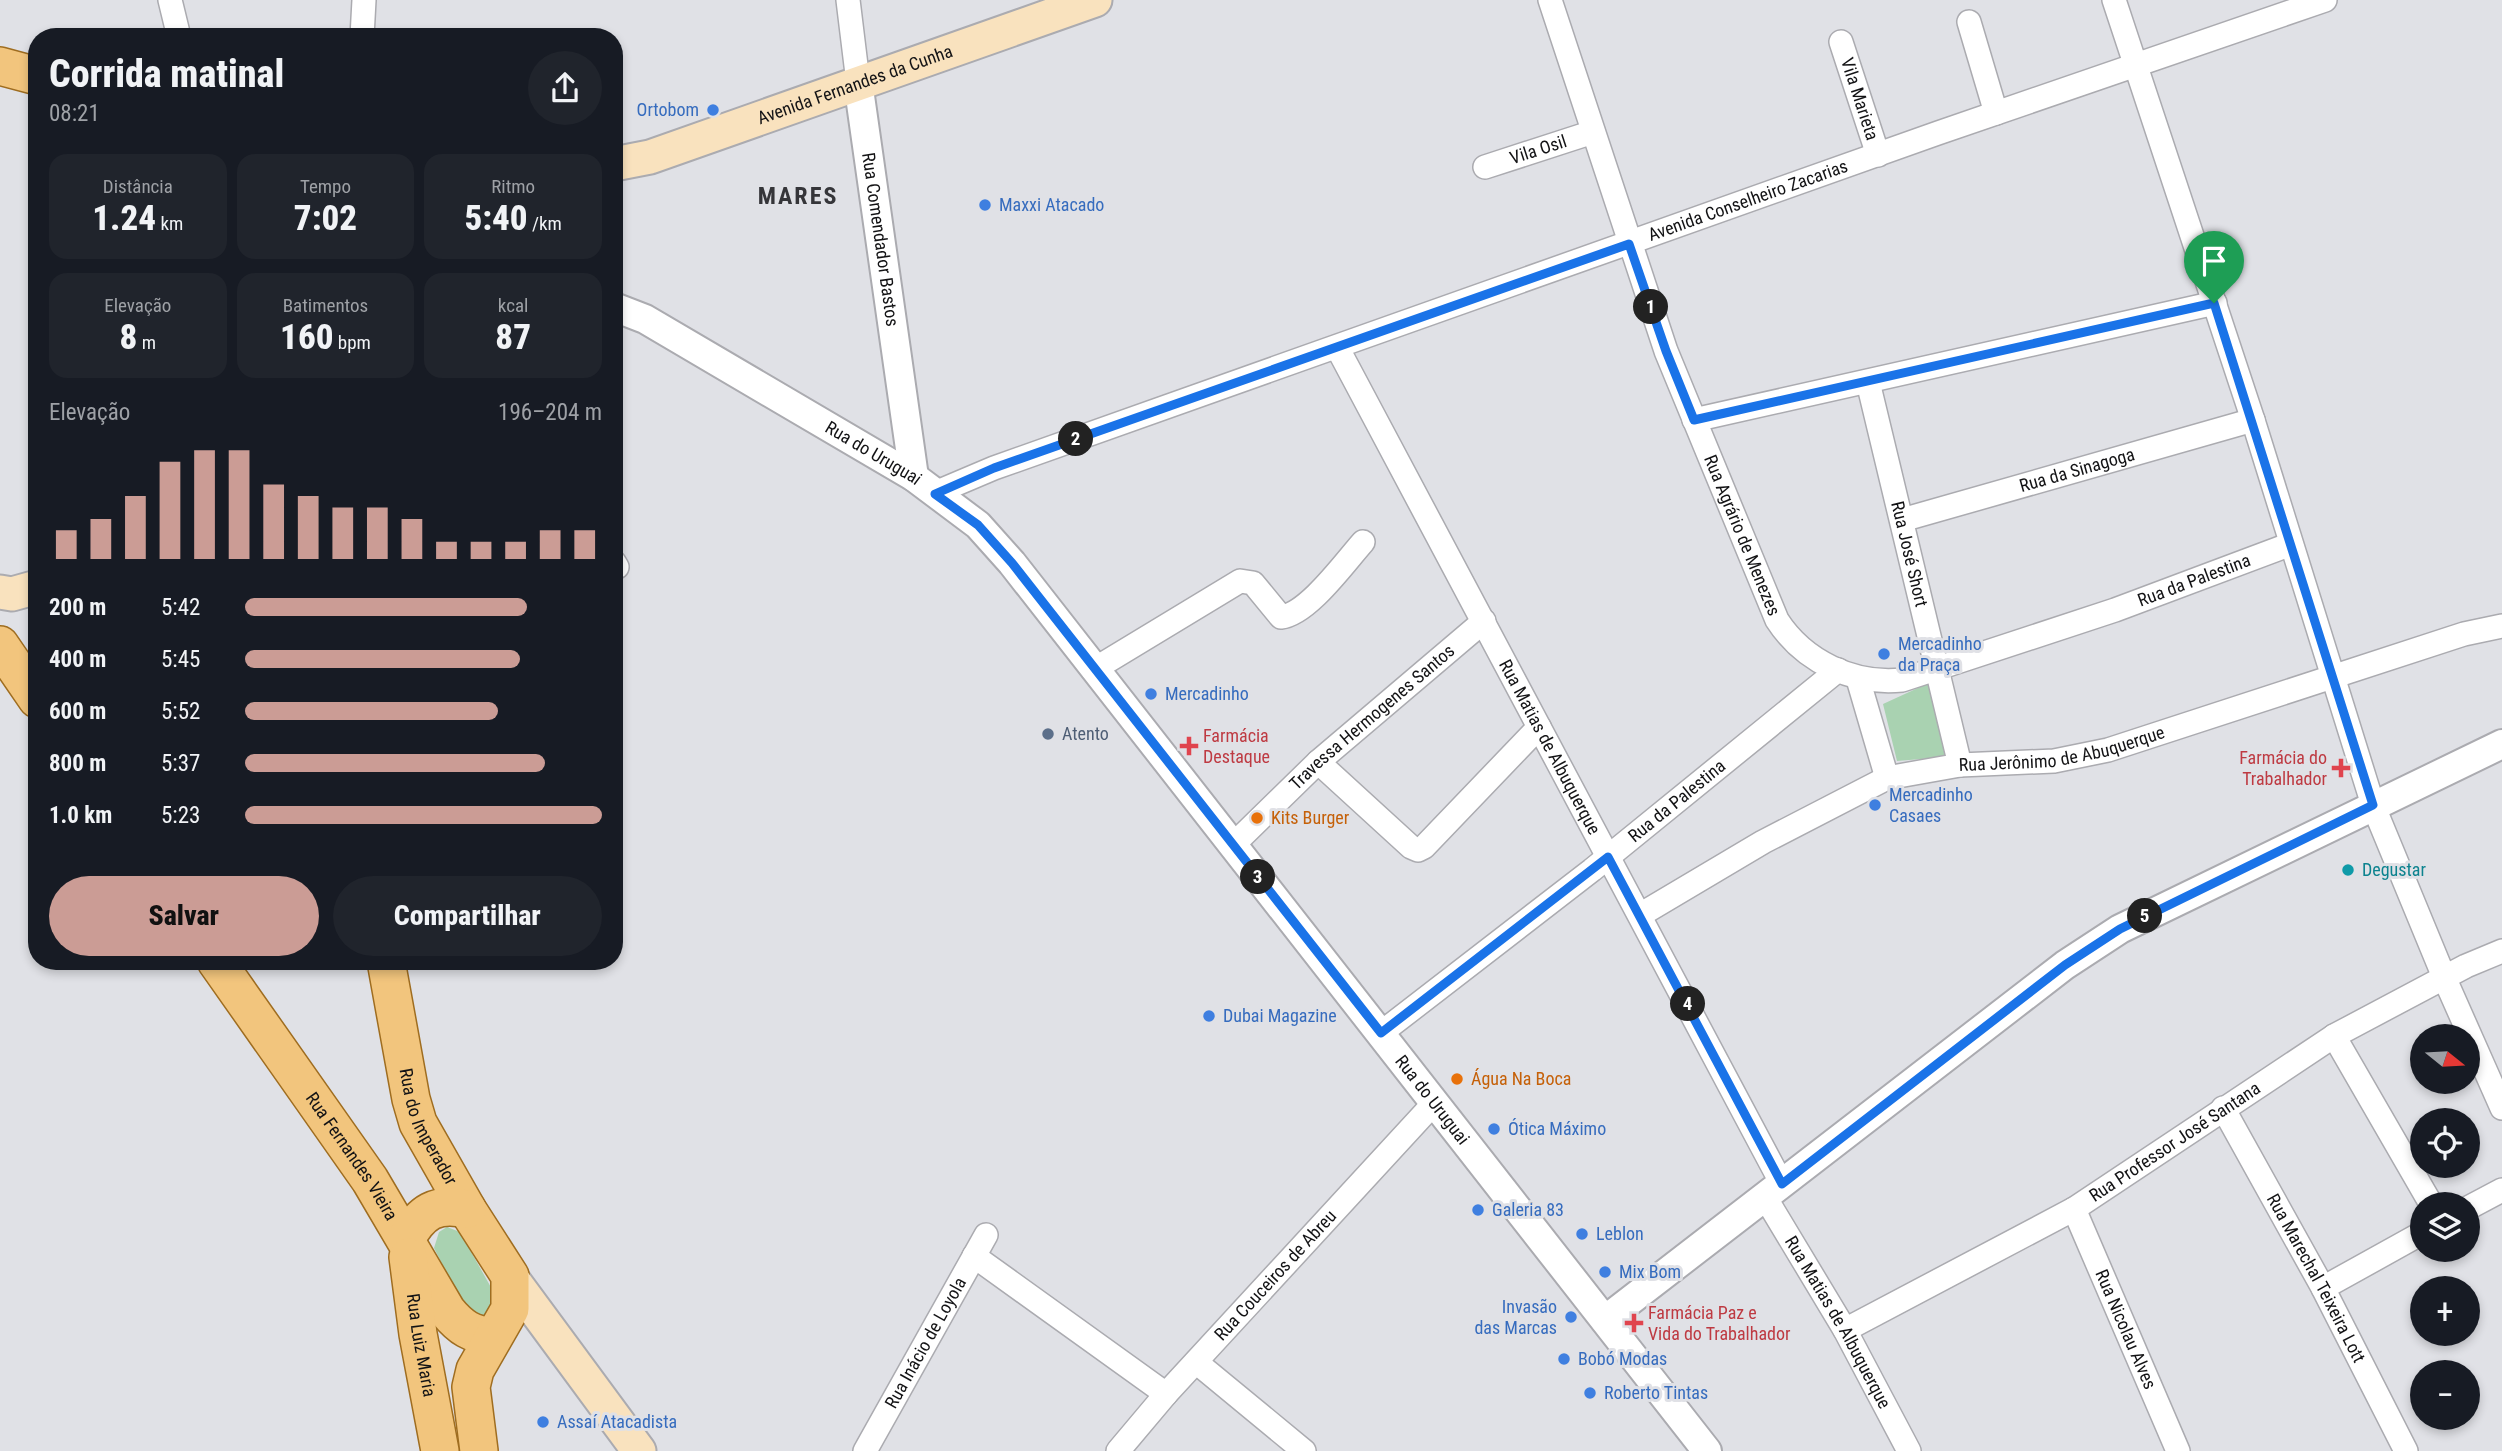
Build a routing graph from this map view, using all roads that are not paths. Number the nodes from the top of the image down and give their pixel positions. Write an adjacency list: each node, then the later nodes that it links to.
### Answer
1 (170, 0): 9 (street)
2 (364, 0): 10 (street)
3 (848, 0): 15 (street, Rua Comendador Bastos)
4 (1095, 0): 15 (main road, Avenida Fernandes da Cunha)
5 (1550, 0): 17 (street, Rua Agrário de Menezes)
6 (2113, 0): 13 (street)
7 (2325, 0): 13 (street, Avenida Conselheiro Zacarias)
8 (1969, 22): 16 (street)
9 (177, 28)
10 (362, 28)
11 (1841, 43): 18 (street, Vila Marieta)
12 (0, 66): 14 (main road)
13 (2135, 66): 16 (street, Avenida Conselheiro Zacarias); 24 (street)
14 (28, 74)
15 (858, 82): 19 (main road, Avenida Fernandes da Cunha); 30 (street, Rua Comendador Bastos)
16 (1996, 113): 18 (street, Avenida Conselheiro Zacarias)
17 (1593, 132): 21 (street, Vila Osil); 23 (street, Rua Agrário de Menezes)
18 (1878, 155): 23 (street, Avenida Conselheiro Zacarias)
19 (650, 157): 20 (main road, Avenida Fernandes da Cunha); 22 (main road)
20 (623, 162)
21 (1485, 167)
22 (623, 170)
23 (1629, 244): 26 (street, Avenida Conselheiro Zacarias); 28 (street, Rua Agrário de Menezes)
24 (2214, 303): 27 (street); 29 (street)
25 (623, 310): 30 (street, Rua do Uruguai)
26 (1337, 347): 30 (street, Avenida Conselheiro Zacarias); 36 (street, Rua Matias de Albuquerque)
27 (1868, 382): 28 (street); 31 (street, Rua José Short)
28 (1694, 420): 41 (street, Rua Agrário de Menezes)
29 (2253, 420): 31 (street, Rua da Sinagoga); 33 (street)
30 (925, 485): 39 (street, Rua do Uruguai)
31 (1902, 520): 40 (street, Rua José Short)
32 (1363, 542): 39 (street)
33 (2291, 544): 40 (street, Rua da Palestina); 42 (street)
34 (28, 590): 35 (main road)
35 (0, 592)
36 (1484, 621): 44 (street, Rua Matias de Albuquerque); 46 (street, Travessa Hermogenes Santos)
37 (2502, 626): 42 (street, Rua Jerônimo de Abuquerque)
38 (0, 645): 43 (main road)
39 (1093, 670): 50 (street, Rua do Uruguai)
40 (1937, 670): 41 (street, Rua Agrário de Menezes); 47 (street, Rua José Short)
41 (1847, 675): 48 (street); 51 (street, Rua da Palestina)
42 (2332, 677): 47 (street, Rua Jerônimo de Abuquerque); 49 (street)
43 (28, 686)
44 (1539, 727): 46 (street); 51 (street, Rua Matias de Albuquerque)
45 (2502, 744): 49 (street)
46 (1318, 762): 50 (street, Travessa Hermogenes Santos)
47 (1961, 765): 48 (street, Rua Jerônimo de Abuquerque)
48 (1887, 778): 52 (street, Rua Jerônimo de Abuquerque)
49 (2373, 805): 56 (street); 63 (street)
50 (1233, 845): 57 (street, Rua do Uruguai)
51 (1608, 857): 52 (street, Rua Matias de Albuquerque); 57 (street, Rua da Palestina)
52 (1640, 915): 63 (street, Rua Matias de Albuquerque)
53 (2502, 951): 56 (street, Rua Professor José Santana)
54 (222, 970): 69 (main road, Rua Fernandes Vieira)
55 (388, 970): 66 (main road, Rua do Imperador)
56 (2444, 977): 58 (street, Rua Professor José Santana); 61 (street)
57 (1381, 1033): 59 (street, Rua do Uruguai)
58 (2334, 1036): 60 (street, Rua Professor José Santana); 64 (street)
59 (1435, 1101): 74 (street, Rua do Uruguai); 78 (street, Rua Couceiros de Abreu)
60 (2223, 1108): 67 (street, Rua Professor José Santana); 73 (street, Rua Marechal Teixeira Lott)
61 (2502, 1108)
62 (2502, 1190): 65 (street)
63 (1774, 1191): 74 (street); 75 (street, Rua Matias de Albuquerque)
64 (2424, 1192)
65 (2480, 1202)
66 (467, 1209): 69 (main road); 72 (main road, Rua do Imperador)
67 (2074, 1209): 75 (street, Rua Professor José Santana); 88 (street, Rua Nicolau Alves)
68 (986, 1235): 71 (street, Rua Inácio de Loyola)
69 (406, 1239): 76 (main road, Rua Fernandes Vieira); 80 (main road, Rua Luiz Maria)
70 (2410, 1240): 73 (street)
71 (974, 1256): 79 (street); 83 (street, Rua Inácio de Loyola)
72 (510, 1276): 76 (main road); 77 (main road)
73 (2323, 1288): 89 (street, Rua Marechal Teixeira Lott)
74 (1605, 1320): 86 (street, Rua do Uruguai)
75 (1845, 1330): 87 (street, Rua Matias de Albuquerque)
76 (493, 1337): 77 (main road); 81 (main road)
77 (559, 1342): 82 (main road)
78 (1196, 1363): 79 (street, Rua Couceiros de Abreu); 85 (street)
79 (1166, 1394): 84 (street, Rua Couceiros de Abreu)
80 (440, 1451)
81 (479, 1451)
82 (639, 1451)
83 (865, 1451)
84 (1118, 1451)
85 (1304, 1451)
86 (1707, 1451)
87 (1909, 1451)
88 (2178, 1451)
89 (2406, 1451)

